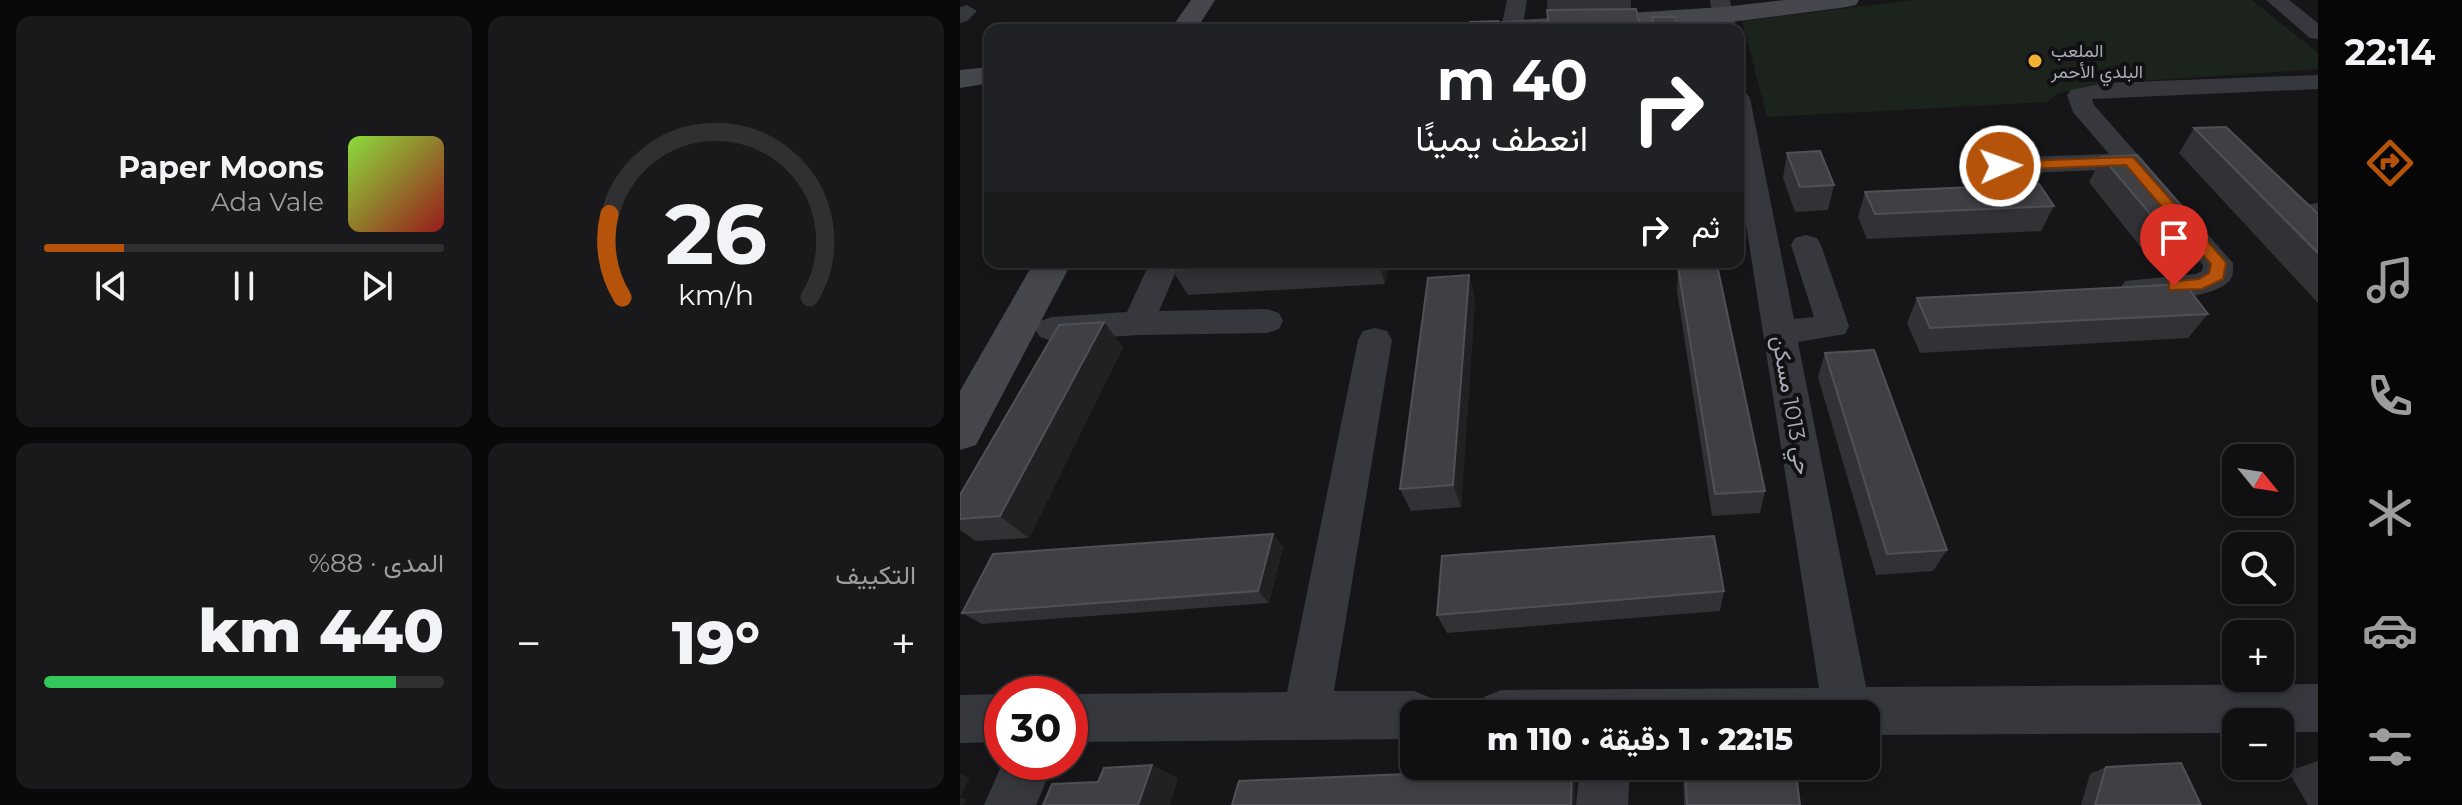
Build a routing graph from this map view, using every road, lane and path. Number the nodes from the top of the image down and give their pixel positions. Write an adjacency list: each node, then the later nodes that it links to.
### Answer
1 (1186, 0): 7 (main road)
2 (1203, 0): 8 (main road)
3 (1517, 0): 9 (street)
4 (1847, 0): 6 (main road)
5 (2276, 0): 11 (street)
6 (1723, 15): 10 (main road)
7 (1170, 24)
8 (1187, 24)
9 (1503, 24)
10 (1580, 24)
11 (2318, 33)
12 (984, 76): 13 (main road)
13 (960, 79)
14 (2318, 82): 15 (street)
15 (2129, 161): 17 (street); 23 (street)
16 (1744, 163): 18 (street, حي 1013 مسكن)
17 (2000, 166)
18 (1747, 195): 27 (street, حي 1013 مسكن)
19 (1806, 245): 27 (street)
20 (1021, 268): 29 (main road)
21 (1050, 268): 30 (main road)
22 (1162, 268): 25 (street)
23 (2104, 291)
24 (1267, 321): 25 (street)
25 (1138, 323): 26 (street)
26 (1052, 329)
27 (1779, 333): 31 (street, حي 1013 مسكن)
28 (1375, 340): 35 (street)
29 (960, 369)
30 (960, 432)
31 (1845, 700)
32 (2318, 708): 33 (street)
33 (1880, 711)
34 (1400, 715): 35 (street)
35 (1306, 716): 37 (street)
36 (984, 718): 38 (street)
37 (1088, 718)
38 (960, 719)
39 (1021, 780): 41 (street)
40 (1604, 780): 42 (street)
41 (1010, 805)
42 (1602, 805)

